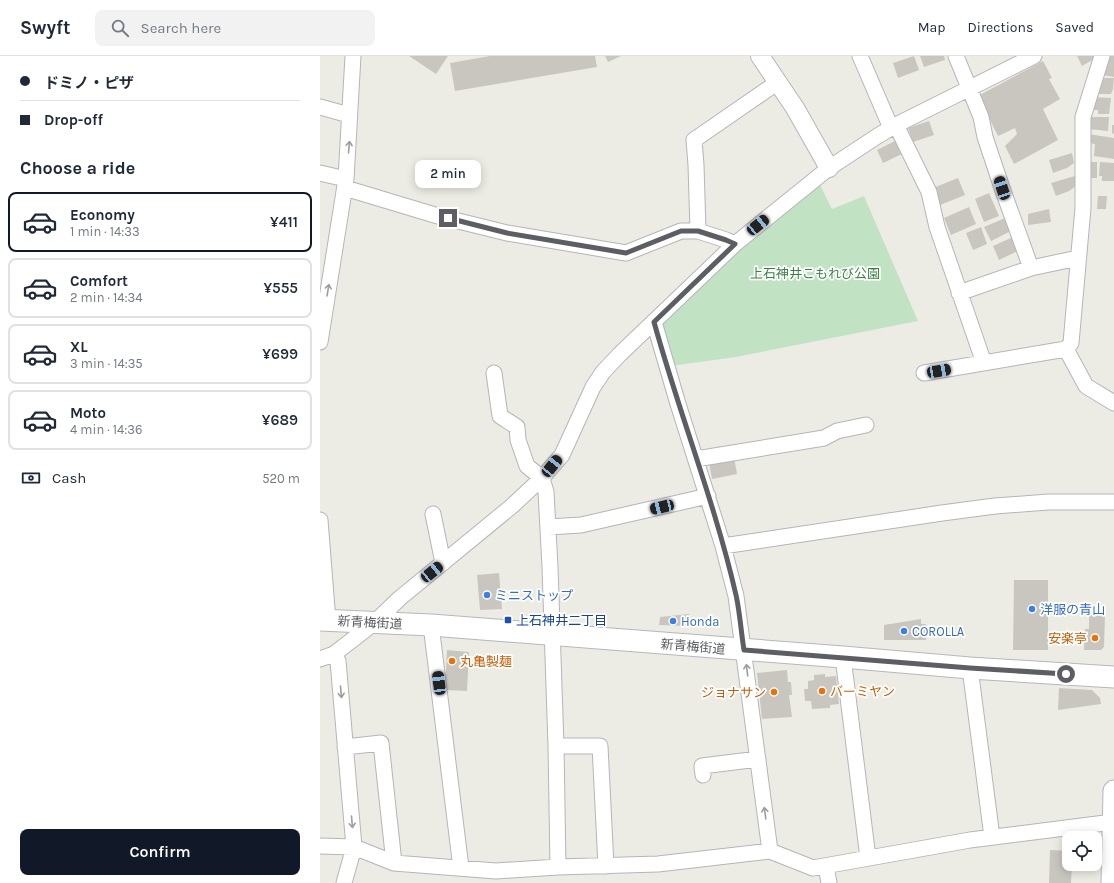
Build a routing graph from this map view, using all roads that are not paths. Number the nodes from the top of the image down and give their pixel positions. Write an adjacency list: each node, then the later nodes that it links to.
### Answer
1 (353, 56): 10 (street)
2 (760, 56): 7 (street)
3 (860, 56): 11 (street)
4 (956, 56): 8 (street)
5 (1102, 56): 17 (street)
6 (1031, 57): 8 (street)
7 (778, 82): 12 (street); 15 (street)
8 (970, 88): 11 (street); 18 (street)
9 (320, 107): 10 (street)
10 (349, 115): 14 (street, one-way to 10)
11 (893, 127): 12 (street); 19 (street)
12 (829, 168): 16 (street)
13 (320, 173): 14 (street)
14 (346, 183): 15 (street); 21 (street, one-way to 14)
15 (698, 231): 16 (street)
16 (735, 244): 20 (street)
17 (1078, 258): 18 (street); 22 (street)
18 (1031, 268): 19 (street)
19 (959, 294): 23 (street)
20 (654, 322): 28 (street); 29 (street)
21 (320, 342)
22 (1066, 349): 23 (street); 26 (street)
23 (984, 363): 25 (street)
24 (494, 373): 29 (street)
25 (924, 373)
26 (1114, 404)
27 (866, 425): 28 (street)
28 (696, 459): 30 (street)
29 (542, 478): 34 (street); 36 (street)
30 (708, 496): 34 (street); 35 (street)
31 (1114, 502): 35 (street)
32 (433, 514): 36 (street)
33 (320, 520): 37 (street)
34 (548, 527): 40 (street)
35 (722, 546): 41 (street)
36 (443, 563): 38 (street)
37 (324, 620): 38 (main road, 新青梅街道)
38 (374, 623): 39 (main road, 新青梅街道); 42 (street)
39 (431, 625): 40 (main road, 新青梅街道); 61 (street)
40 (552, 634): 41 (main road, 新青梅街道); 46 (street)
41 (744, 650): 43 (main road, 新青梅街道); 48 (street, one-way to 41)
42 (327, 656): 47 (street, one-way to 47)
43 (843, 657): 44 (main road, 新青梅街道); 56 (street)
44 (970, 668): 45 (main road, 新青梅街道); 52 (street)
45 (1114, 677)
46 (556, 746): 58 (street); 60 (street)
47 (345, 747): 54 (street, one-way to 54); 57 (street)
48 (758, 759): 49 (street); 55 (street, one-way to 48)
49 (703, 775)
50 (1114, 791): 51 (main road)
51 (1114, 822): 52 (street); 65 (main road)
52 (992, 837): 56 (street)
53 (320, 846): 54 (street)
54 (354, 847): 57 (street); 63 (street)
55 (770, 851): 58 (street); 59 (street)
56 (868, 858): 59 (street)
57 (394, 863): 61 (street)
58 (606, 866): 60 (street)
59 (826, 866): 64 (street)
60 (558, 867): 62 (street)
61 (461, 868): 62 (street)
62 (496, 877)
63 (344, 883)
64 (829, 883)
65 (1112, 883)

